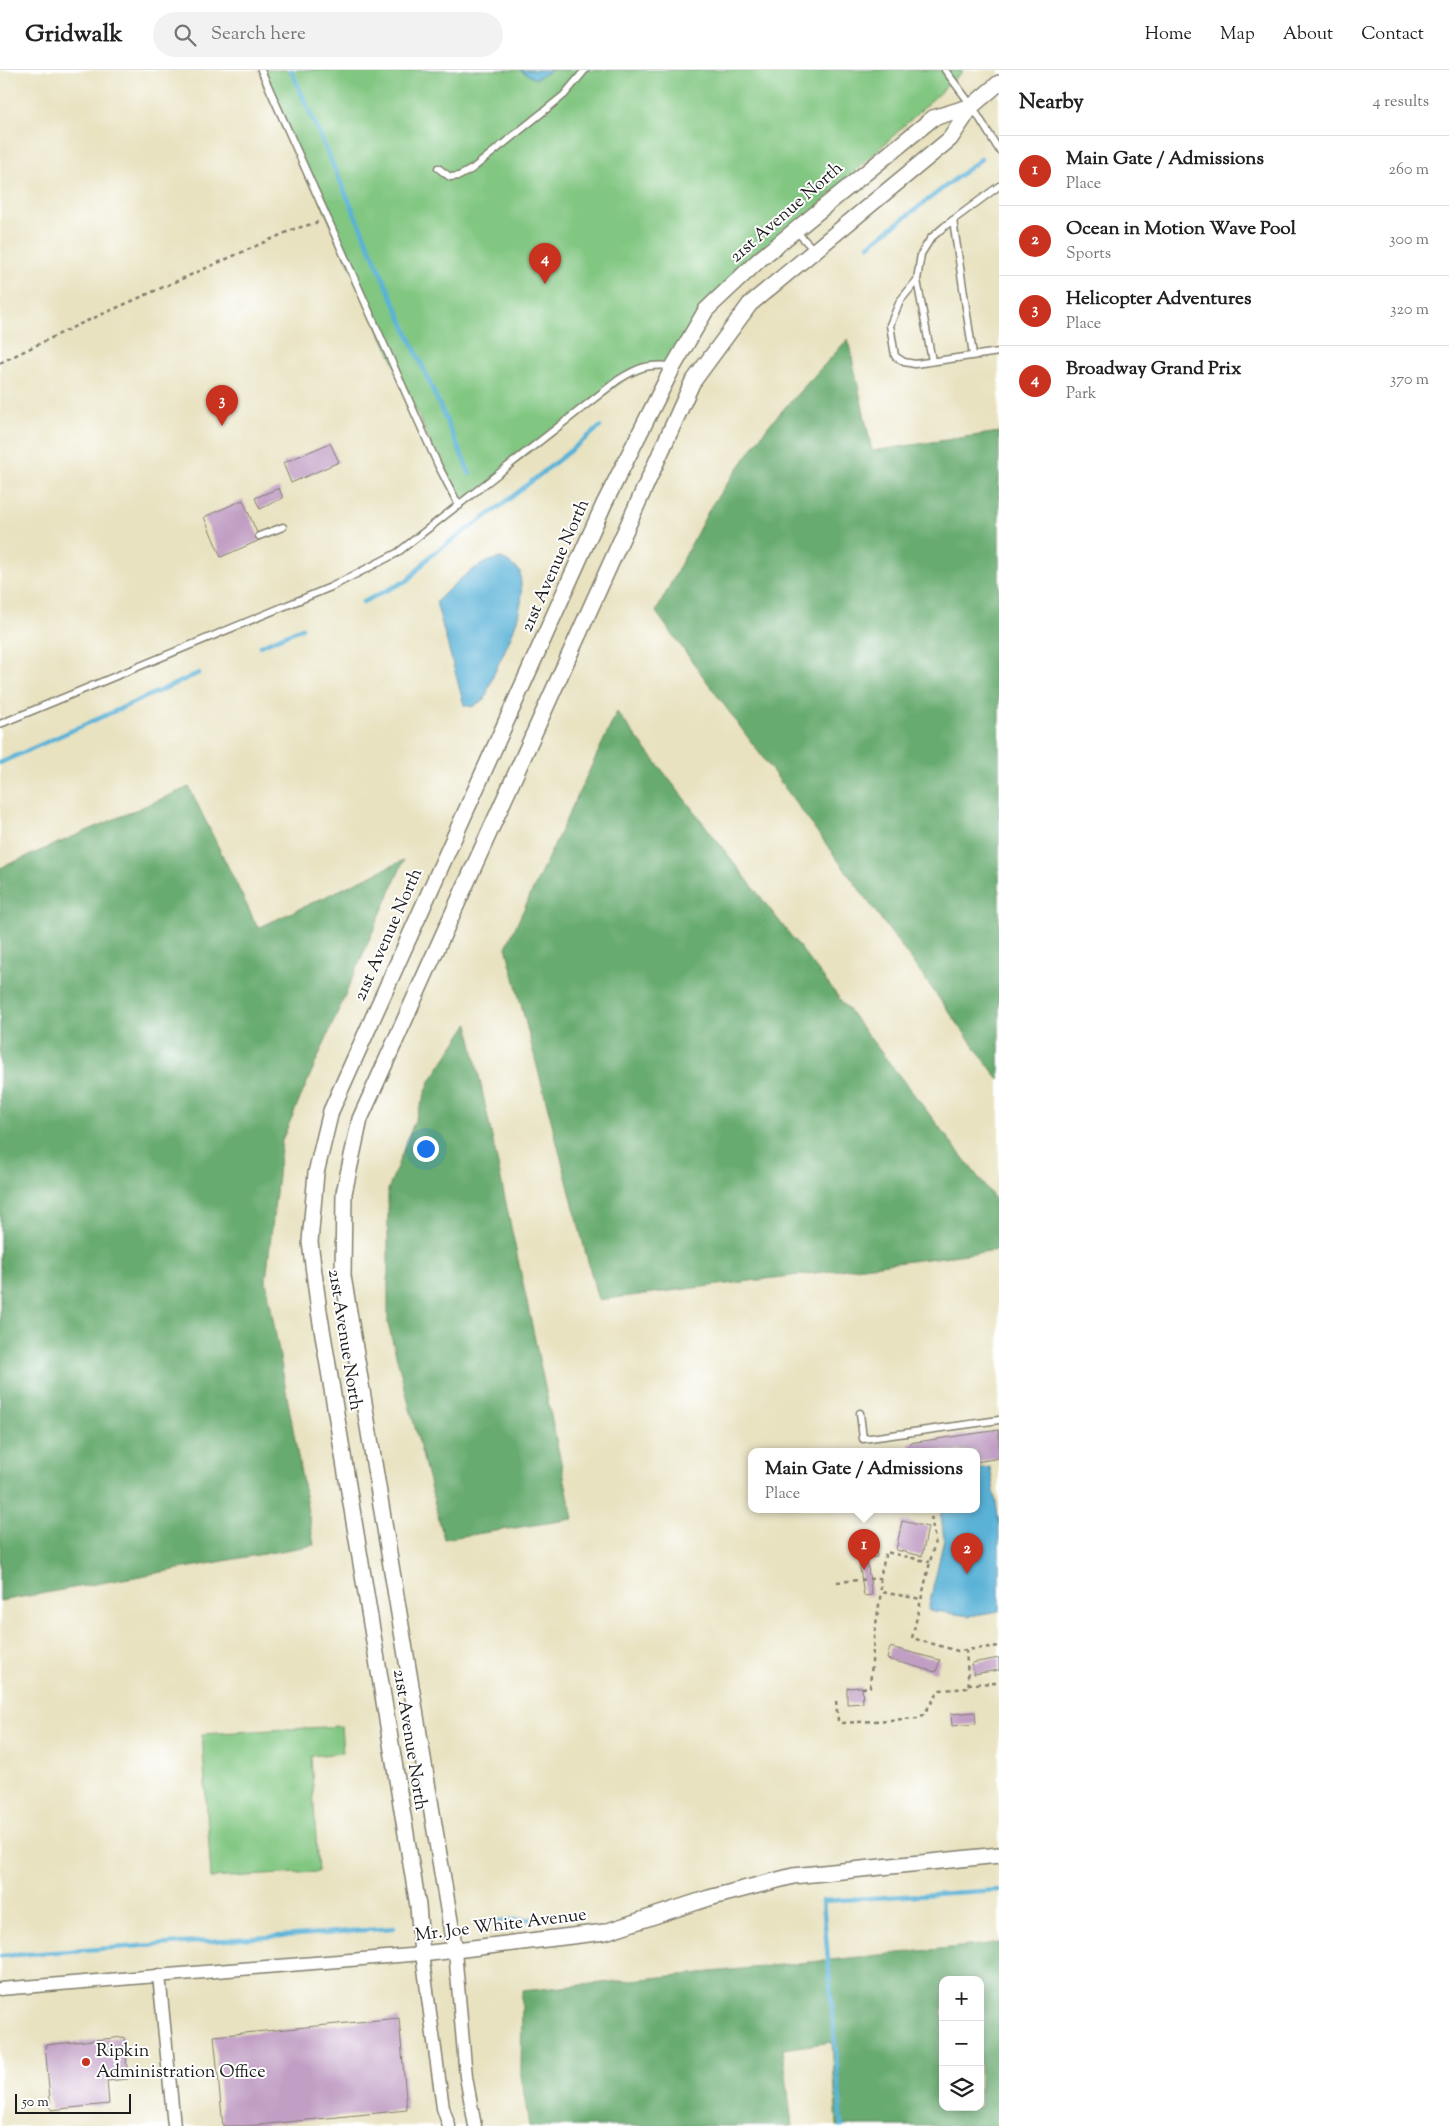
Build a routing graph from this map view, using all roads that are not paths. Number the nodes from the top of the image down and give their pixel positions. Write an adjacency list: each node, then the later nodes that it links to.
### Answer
1 (261, 70): 17 (lane)
2 (584, 70): 7 (lane)
3 (944, 71): 5 (lane)
4 (999, 83): 5 (street, 21st Avenue North)
5 (972, 106): 6 (lane); 10 (street, 21st Avenue North); 11 (street, 21st Avenue North)
6 (999, 150)
7 (438, 168)
8 (999, 186): 9 (lane)
9 (953, 220): 12 (lane); 14 (lane)
10 (795, 230): 11 (lane); 16 (street, 21st Avenue North)
11 (814, 252): 24 (street, 21st Avenue North)
12 (917, 280): 15 (lane); 15 (lane)
13 (999, 352): 14 (lane)
14 (973, 355): 15 (lane)
15 (932, 362)
16 (672, 366): 17 (lane); 25 (street, 21st Avenue North)
17 (459, 506): 20 (lane)
18 (283, 527): 19 (lane)
19 (259, 536)
20 (0, 724)
21 (860, 1412): 22 (lane)
22 (999, 1420)
23 (999, 1855): 24 (street, Mr. Joe White Avenue)
24 (455, 1952): 25 (street, Mr. Joe White Avenue); 30 (street)
25 (422, 1954): 26 (street, Mr. Joe White Avenue); 29 (street)
26 (159, 1975): 27 (street, Mr. Joe White Avenue); 28 (street)
27 (0, 1989)
28 (174, 2126)
29 (449, 2126)
30 (475, 2126)

